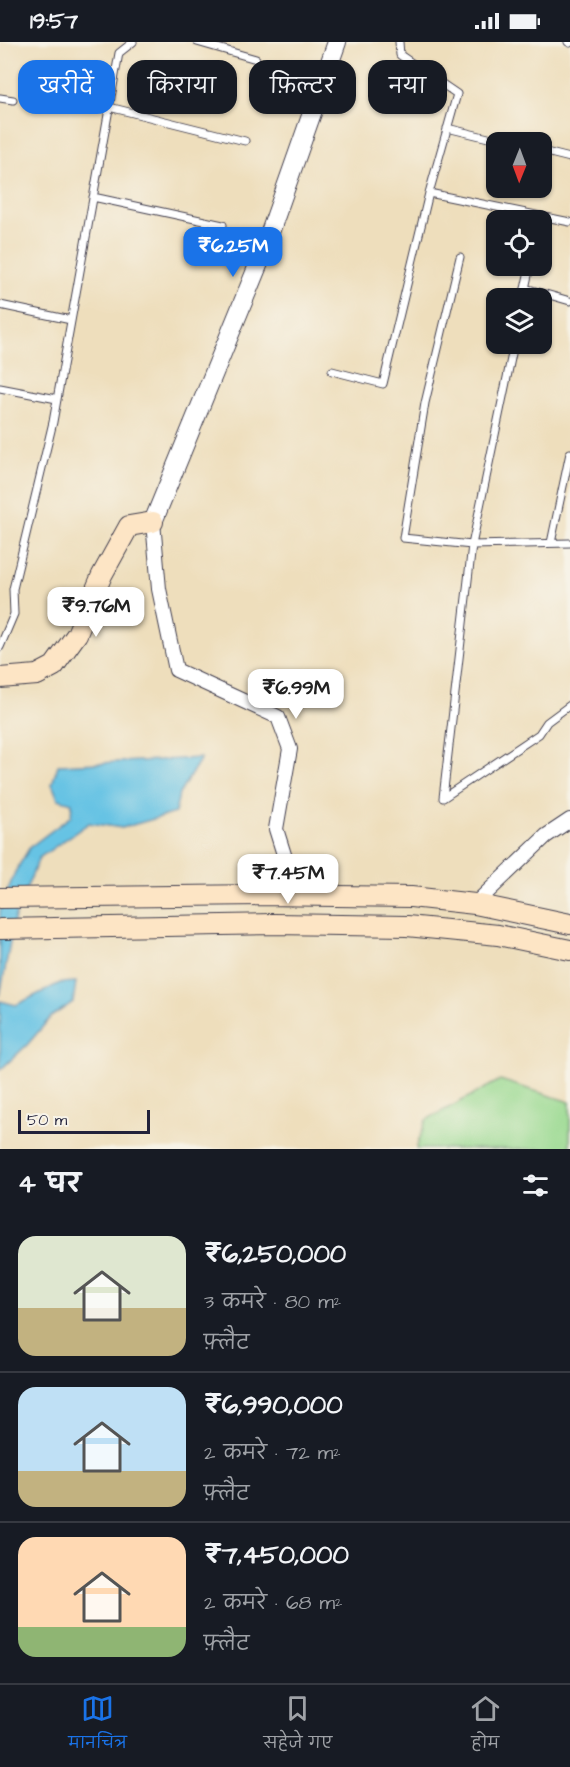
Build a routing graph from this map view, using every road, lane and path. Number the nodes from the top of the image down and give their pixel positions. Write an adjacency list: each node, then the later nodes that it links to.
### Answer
1 (133, 42): 6 (lane)
2 (197, 42): 5 (lane)
3 (337, 42): 34 (street)
4 (399, 42): 11 (lane)
5 (256, 59)
6 (115, 75)
7 (0, 98): 8 (lane)
8 (13, 100)
9 (115, 108): 13 (lane)
10 (108, 114): 17 (lane)
11 (447, 128): 12 (lane); 16 (lane)
12 (486, 137)
13 (245, 141)
14 (552, 154): 15 (lane)
15 (570, 158)
16 (429, 192): 18 (lane); 30 (lane)
17 (93, 197): 21 (lane); 28 (lane)
18 (506, 210)
19 (552, 220): 20 (lane)
20 (570, 222)
21 (223, 225)
22 (460, 257): 37 (lane)
23 (528, 276): 24 (lane)
24 (525, 288)
25 (552, 296): 26 (lane)
26 (570, 301)
27 (0, 305): 28 (lane)
28 (71, 320): 32 (lane)
29 (512, 354): 37 (lane)
30 (332, 371)
31 (0, 388): 32 (lane)
32 (57, 399): 38 (lane)
33 (570, 453): 35 (lane)
34 (153, 522): 39 (main road); 42 (street)
35 (551, 543): 36 (lane); 37 (lane)
36 (570, 543)
37 (472, 545): 40 (lane)
38 (0, 647)
39 (0, 678)
40 (570, 705)
41 (570, 820): 44 (street)
42 (411, 897): 43 (main road); 44 (main road)
43 (0, 898)
44 (475, 904): 45 (main road)
45 (570, 924)
46 (0, 929): 47 (main road)
47 (570, 950)

